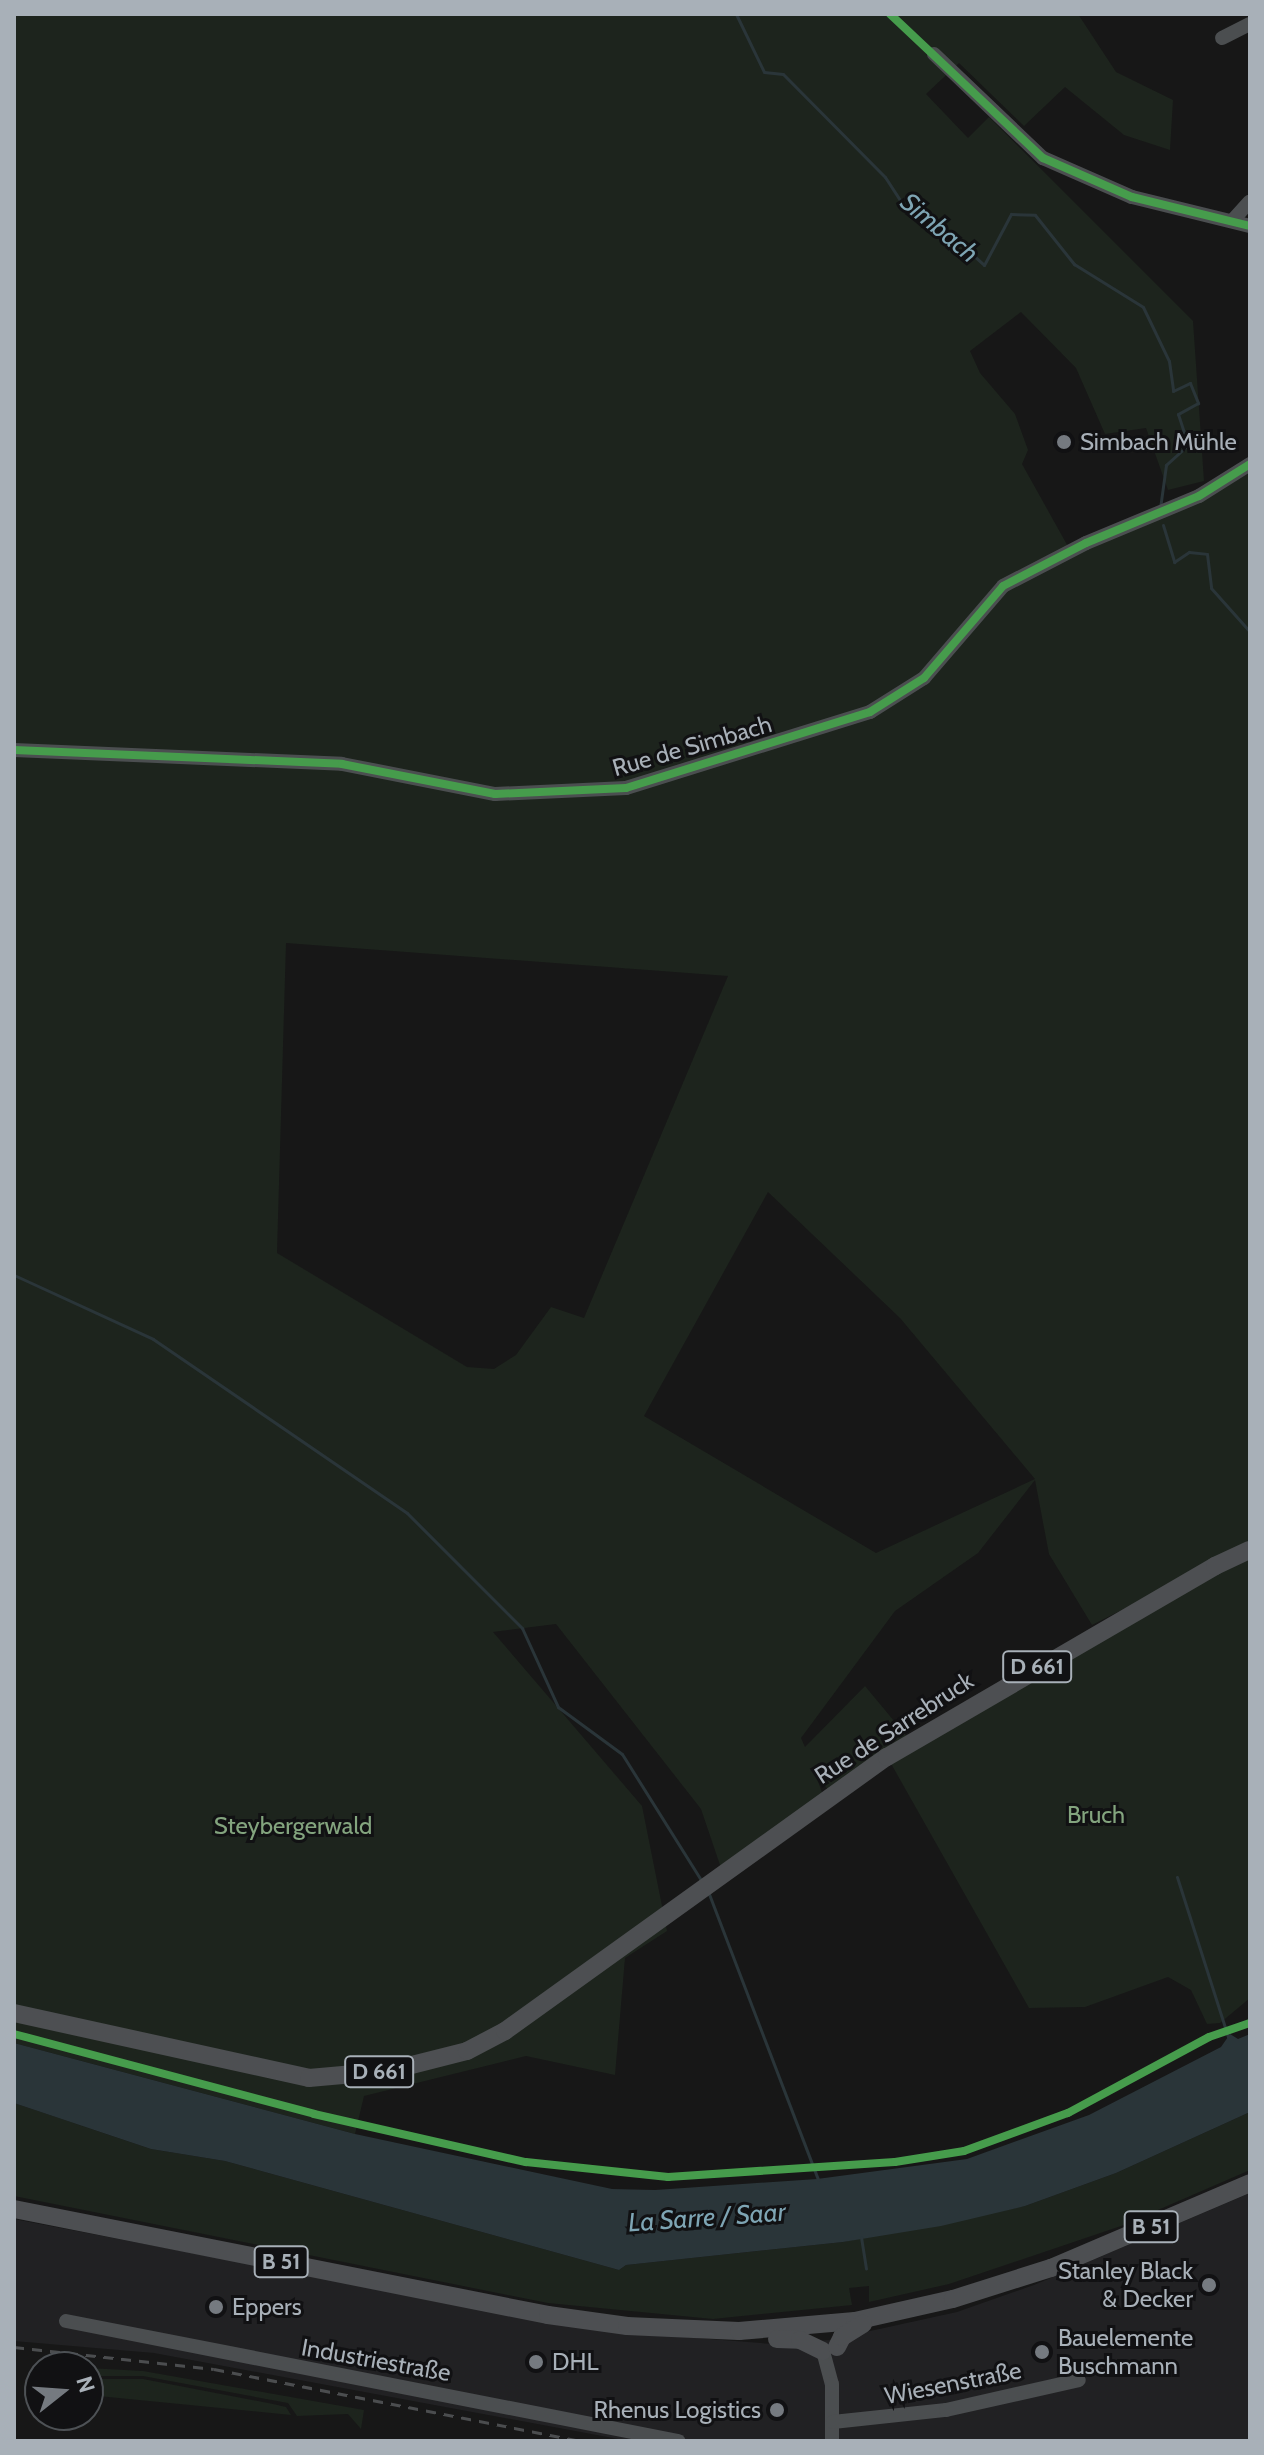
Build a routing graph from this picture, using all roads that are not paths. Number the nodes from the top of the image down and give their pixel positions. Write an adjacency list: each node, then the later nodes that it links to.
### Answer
1 (1250, 24): 2 (street)
2 (1222, 38)
3 (934, 54): 5 (street)
4 (1250, 201): 5 (street)
5 (1233, 220): 6 (street)
6 (1250, 226)
7 (1250, 464): 8 (street, Rue de Simbach)
8 (14, 750)
9 (1250, 1550): 10 (main road, Rue de Sarrebruck / D 661)
10 (14, 2013)
11 (1250, 2183): 13 (main road, B 51)
12 (14, 2209): 16 (main road, B 51)
13 (877, 2318): 15 (main road, B 51); 17 (main road, B 51)
14 (66, 2321): 20 (street, Industriestraße)
15 (828, 2324): 16 (main road, B 51); 17 (main road)
16 (739, 2331): 17 (main road, B 51)
17 (830, 2349): 19 (street)
18 (1079, 2380): 19 (street, Wiesenstraße)
19 (833, 2422): 21 (street)
20 (678, 2441)
21 (832, 2441)

